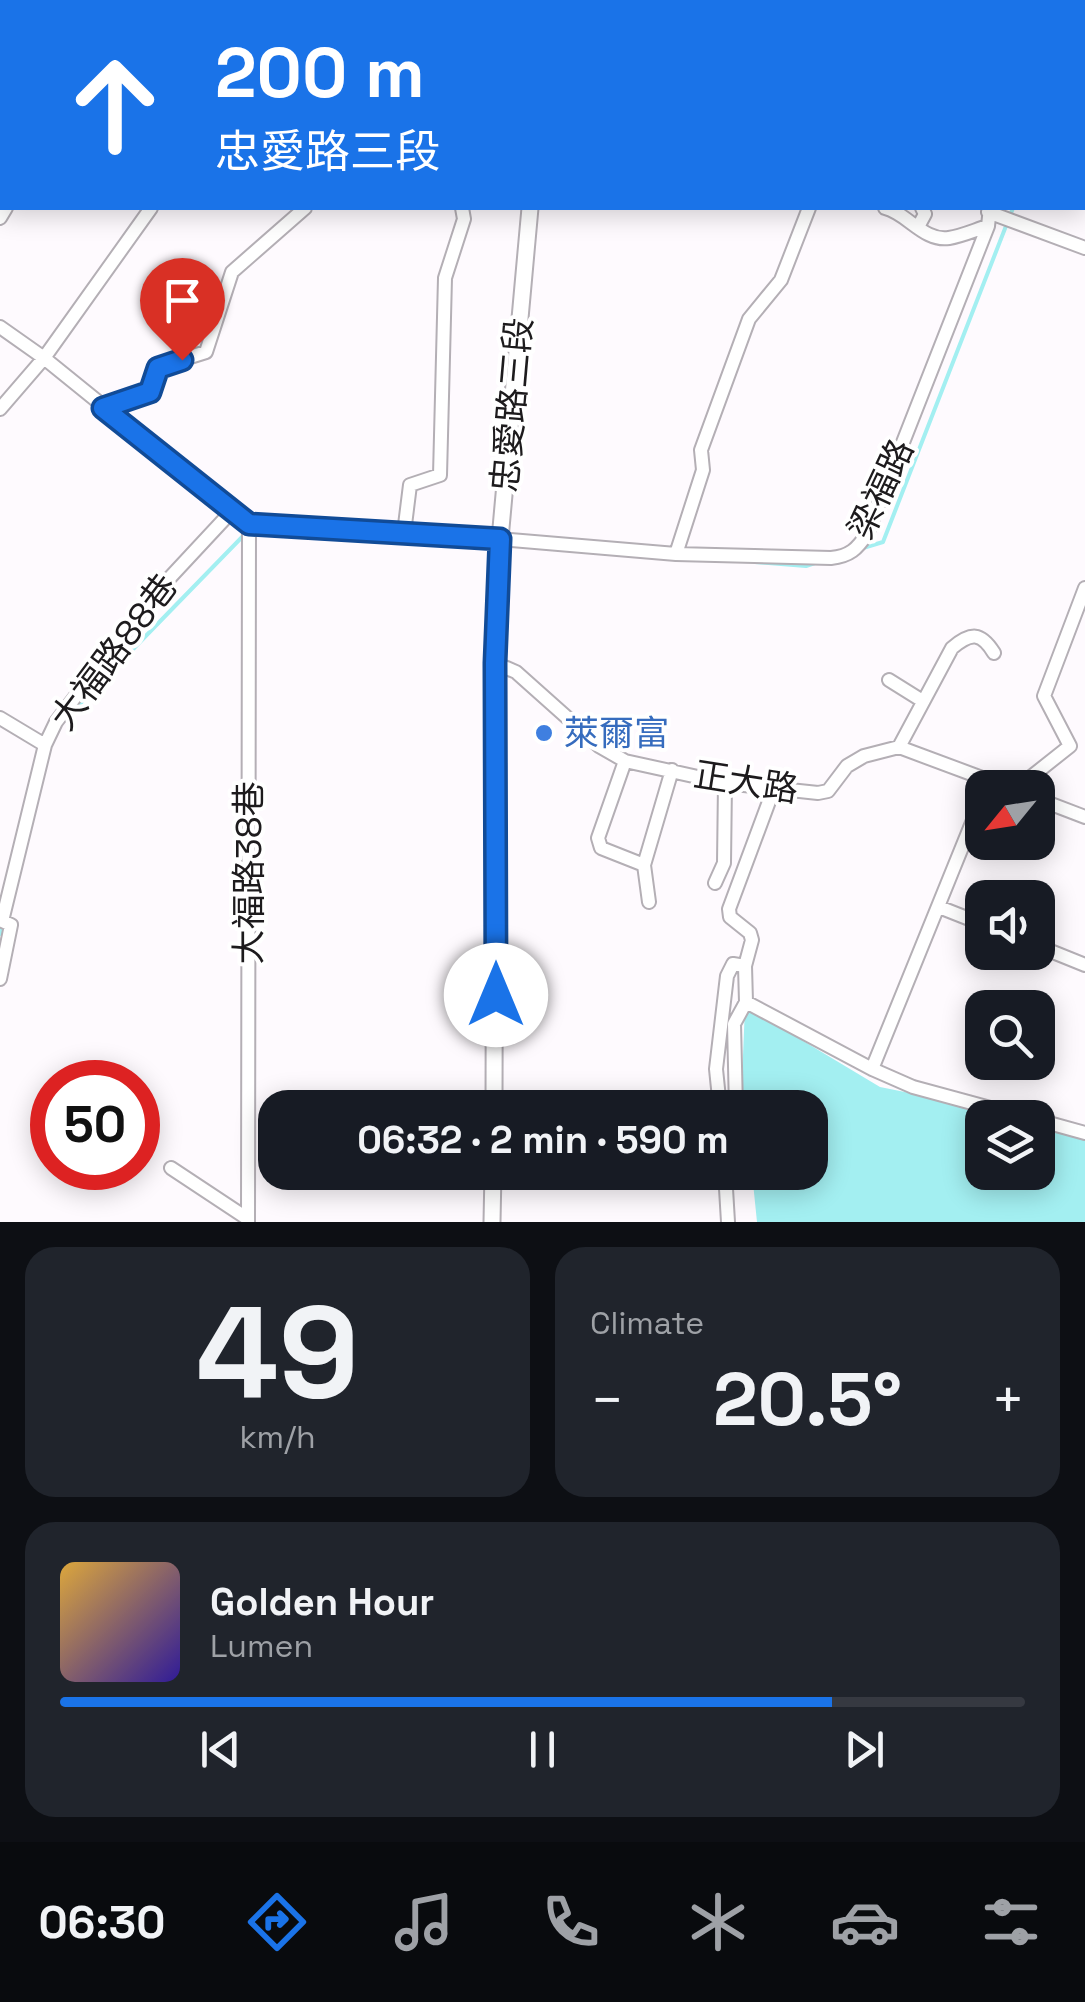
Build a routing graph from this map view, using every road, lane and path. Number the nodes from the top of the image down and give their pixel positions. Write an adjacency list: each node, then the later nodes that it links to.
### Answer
1 (150, 210): 12 (street)
2 (304, 210): 13 (street)
3 (462, 210): 17 (street)
4 (530, 210): 18 (main road, 忠愛路三段)
5 (808, 210): 19 (street)
6 (895, 210): 9 (street)
7 (923, 210): 9 (street)
8 (988, 215): 9 (street); 10 (street); 19 (street, 梁福路)
9 (918, 227)
10 (1085, 248)
11 (0, 327): 12 (street)
12 (44, 358): 13 (street); 14 (street)
13 (103, 408): 15 (street)
14 (0, 409)
15 (231, 512): 16 (street); 26 (street, 大福路88巷)
16 (249, 524): 17 (street, 梁福路); 58 (street, 大福路38巷)
17 (404, 533): 18 (street, 梁福路)
18 (500, 542): 19 (street, 梁福路); 22 (main road, 忠愛路三段)
19 (676, 554)
20 (1085, 588): 30 (street)
21 (994, 653): 24 (street)
22 (495, 663): 28 (street, 正大路); 49 (main road, 忠愛路三段)
23 (890, 680): 24 (street)
24 (921, 700): 27 (street)
25 (0, 718): 26 (street)
26 (46, 745): 42 (street, 大福路88巷)
27 (898, 747): 31 (street); 33 (street, 正大路)
28 (625, 760): 29 (street, 正大路); 37 (street)
29 (672, 770): 32 (street, 正大路); 37 (street)
30 (1040, 770)
31 (965, 775)
32 (725, 783): 33 (street, 正大路); 38 (street)
33 (774, 788): 45 (street)
34 (1055, 806): 35 (street)
35 (1085, 818)
36 (965, 841): 40 (street)
37 (644, 865): 39 (street)
38 (715, 883)
39 (648, 902)
40 (939, 907): 41 (street); 48 (street)
41 (965, 917)
42 (1, 920): 46 (street, 大福路88巷)
43 (1055, 953): 44 (street)
44 (1085, 965)
45 (745, 966): 47 (street); 50 (street)
46 (0, 979)
47 (746, 1002): 48 (street); 51 (street)
48 (872, 1069): 52 (street)
49 (494, 1090)
50 (718, 1090)
51 (736, 1090)
52 (965, 1101)
53 (1055, 1125): 54 (street)
54 (1085, 1134)
55 (171, 1168): 58 (street)
56 (493, 1190): 59 (main road)
57 (726, 1190): 60 (street)
58 (248, 1221)
59 (492, 1222)
60 (728, 1222)

